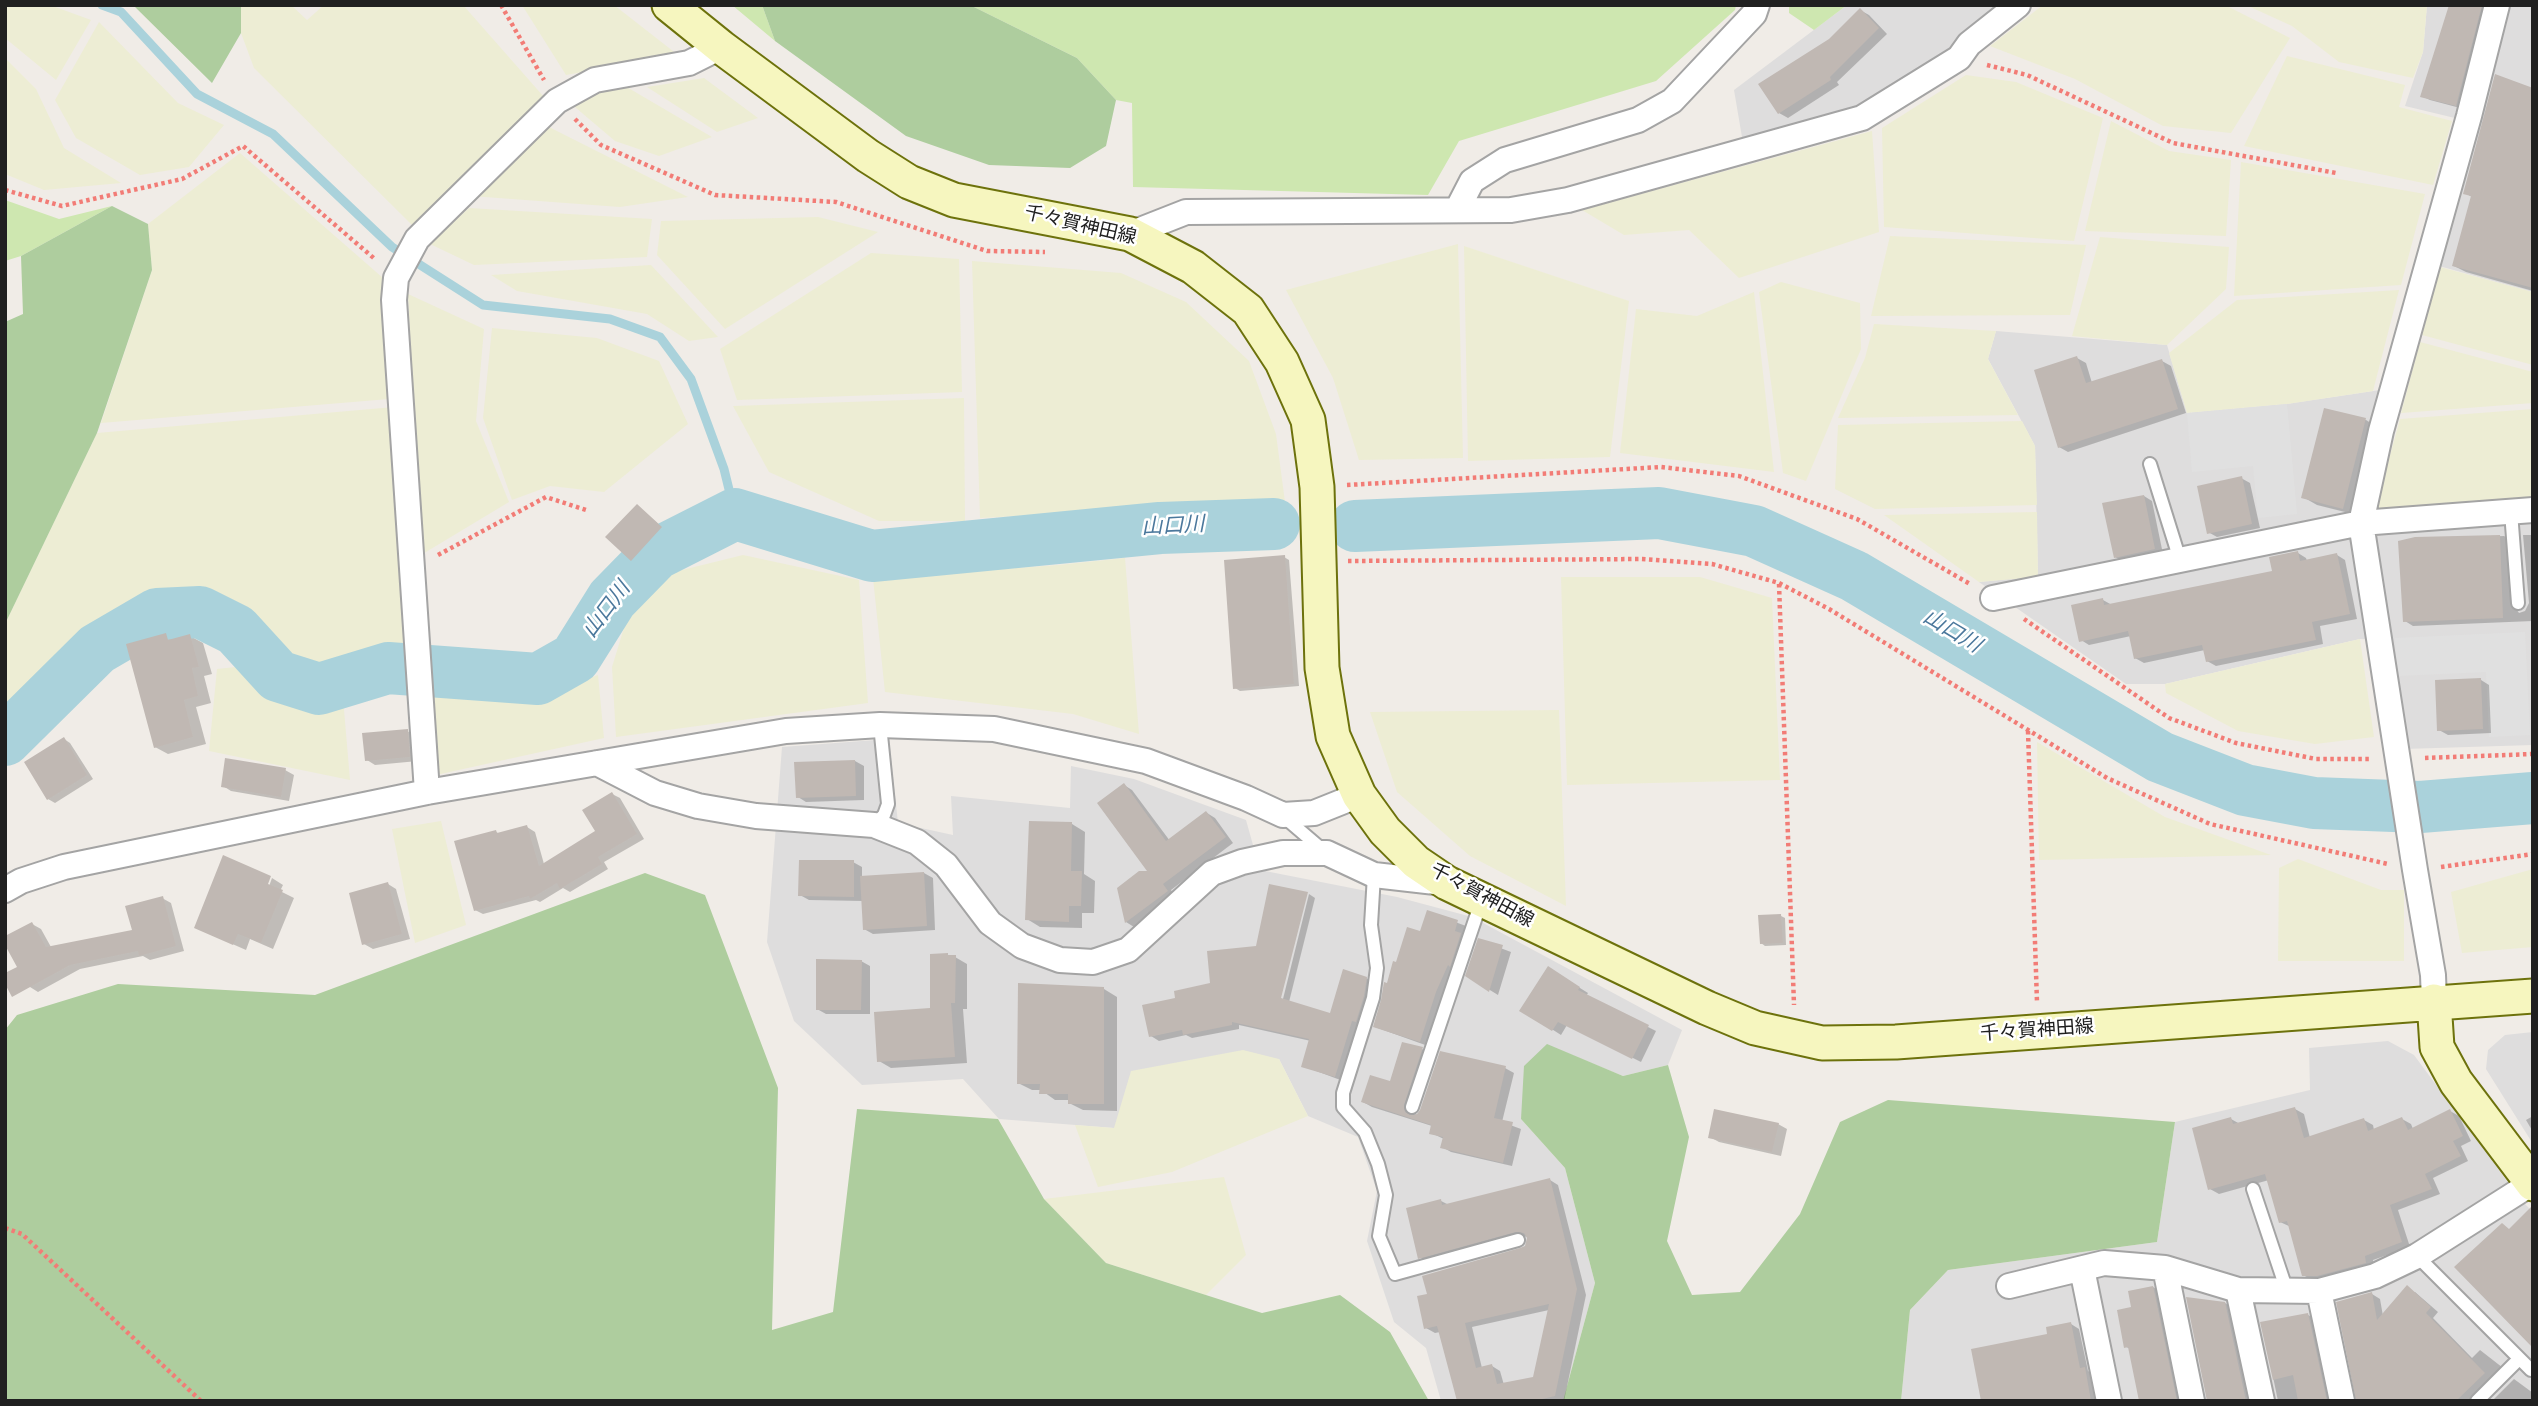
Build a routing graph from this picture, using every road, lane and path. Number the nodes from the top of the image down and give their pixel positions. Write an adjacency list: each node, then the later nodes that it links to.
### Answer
1 (501, 5): 8 (path)
2 (669, 5): 6 (main road, 千々賀神田線)
3 (1757, 5): 11 (street)
4 (2018, 5): 7 (street)
5 (2497, 5): 19 (street)
6 (721, 47): 8 (street); 12 (main road, 千々賀神田線)
7 (1959, 58): 9 (path); 11 (street)
8 (557, 101): 13 (path); 14 (street)
9 (2336, 173)
10 (5, 190): 14 (path)
11 (1457, 210): 12 (street)
12 (1130, 234): 16 (main road, 千々賀神田線)
13 (1055, 252)
14 (396, 278): 22 (street)
15 (2150, 464): 20 (lane)
16 (1317, 487): 21 (main road, 千々賀神田線); 24 (path)
17 (586, 510): 22 (path)
18 (2522, 511): 19 (street); 25 (lane)
19 (2361, 523): 20 (street); 29 (street)
20 (2180, 560): 24 (street)
21 (1319, 561): 23 (path); 32 (main road, 千々賀神田線)
22 (413, 569): 31 (street)
23 (1779, 583): 27 (path); 45 (path)
24 (1993, 598): 29 (path)
25 (2518, 603)
26 (880, 725): 30 (street); 33 (street); 34 (lane)
27 (2028, 730): 37 (path); 44 (path)
28 (2533, 754): 29 (path)
29 (2397, 759): 37 (street)
30 (597, 763): 31 (street); 34 (street)
31 (427, 792): 40 (street)
32 (1359, 795): 33 (street); 39 (main road, 千々賀神田線)
33 (1283, 816): 35 (lane)
34 (874, 825): 35 (street)
35 (1327, 853): 38 (street)
36 (2533, 854): 37 (path)
37 (2415, 870): 43 (street)
38 (1374, 875): 39 (street); 50 (lane)
39 (1447, 883): 41 (main road, 千々賀神田線)
40 (5, 890)
41 (1481, 900): 45 (main road, 千々賀神田線); 46 (lane)
42 (2533, 996): 43 (main road, 千々賀神田線)
43 (2434, 1001): 44 (main road, 千々賀神田線); 47 (main road)
44 (2038, 1032): 45 (main road, 千々賀神田線)
45 (1795, 1037)
46 (1412, 1107)
47 (2532, 1184): 51 (street)
48 (2253, 1189): 57 (lane)
49 (5, 1228): 60 (path)
50 (1518, 1240)
51 (2417, 1256): 56 (street); 58 (lane)
52 (2165, 1268): 53 (street); 55 (street); 62 (street)
53 (2082, 1269): 54 (street); 61 (street)
54 (2009, 1286)
55 (2238, 1290): 57 (street); 63 (street)
56 (2319, 1291): 57 (street); 64 (street)
57 (2287, 1292)
58 (2519, 1359): 59 (lane); 65 (lane)
59 (2530, 1370)
60 (201, 1401)
61 (2109, 1401)
62 (2192, 1401)
63 (2262, 1401)
64 (2342, 1401)
65 (2477, 1401)

